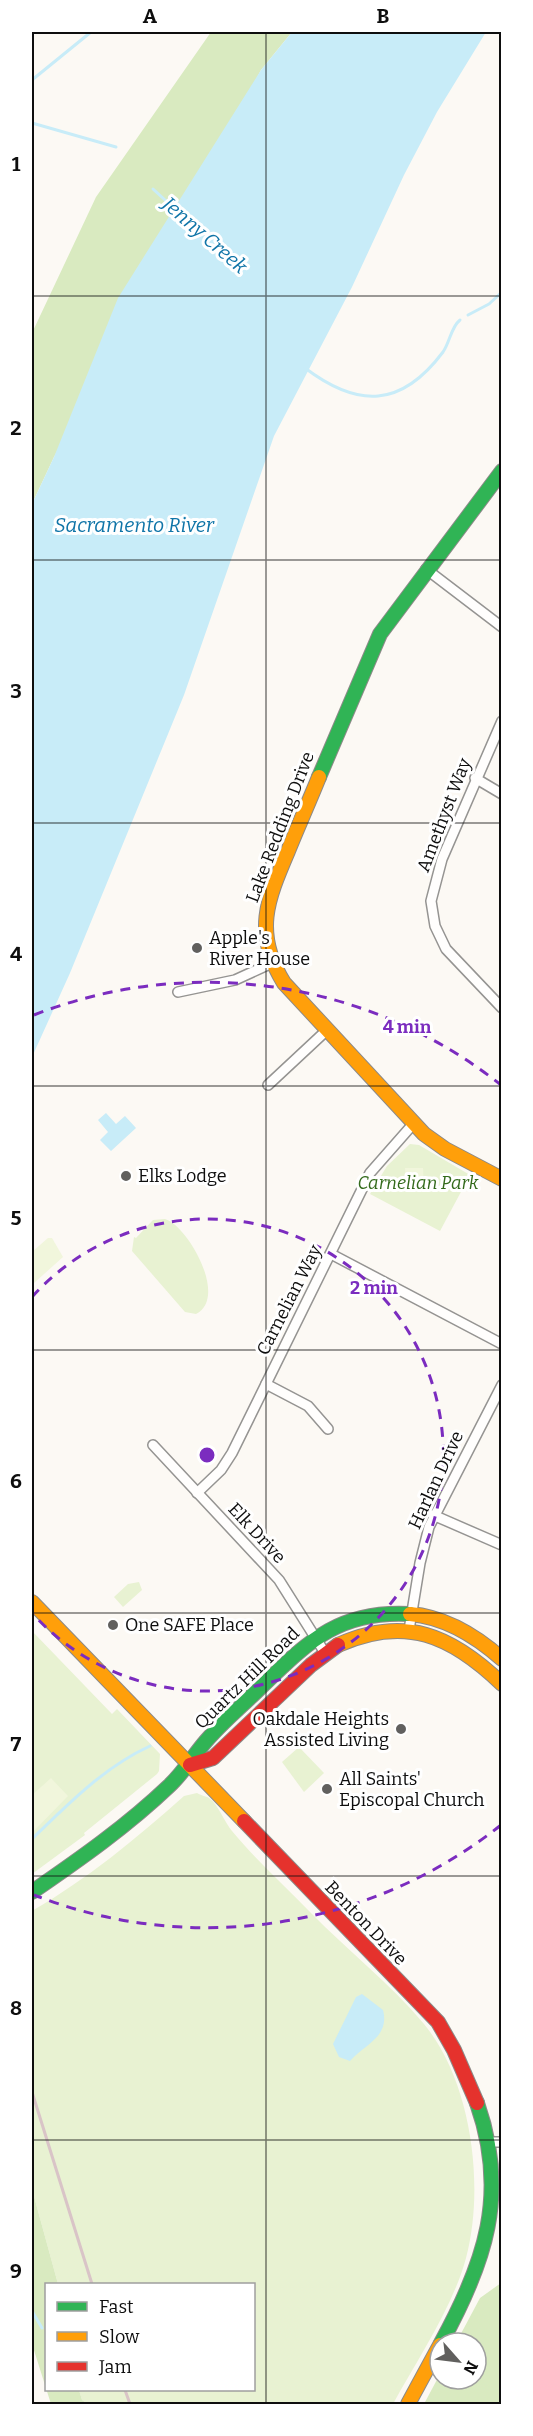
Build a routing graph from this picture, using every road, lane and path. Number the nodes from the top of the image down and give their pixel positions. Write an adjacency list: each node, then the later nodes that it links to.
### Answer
1 (501, 471): 2 (street, Lake Redding Drive)
2 (426, 570): 3 (street); 7 (street, Lake Redding Drive)
3 (501, 627)
4 (501, 721): 5 (street, Amethyst Way)
5 (475, 778): 6 (street); 9 (street, Amethyst Way)
6 (501, 794)
7 (272, 963): 8 (street); 10 (street, Lake Redding Drive)
8 (177, 992)
9 (501, 1008)
10 (327, 1029): 11 (street); 12 (street, Lake Redding Drive)
11 (268, 1085)
12 (414, 1123): 13 (street, Lake Redding Drive); 14 (street, Carnelian Way)
13 (501, 1179)
14 (331, 1254): 15 (street); 16 (street, Carnelian Way)
15 (501, 1344)
16 (266, 1384): 18 (street); 20 (street, Carnelian Way)
17 (501, 1385): 21 (street, Harlan Drive)
18 (328, 1429)
19 (153, 1445): 20 (street, Elk Drive)
20 (197, 1493): 26 (street, Elk Drive)
21 (433, 1515): 22 (street); 24 (street, Harlan Drive)
22 (501, 1545)
23 (32, 1602): 30 (street, Benton Drive)
24 (412, 1614): 25 (street, Harlan Drive); 26 (street, Quartz Hill Road); 28 (street, Quartz Hill Road)
25 (409, 1630): 27 (street, Quartz Hill Road); 29 (street, Quartz Hill Road)
26 (316, 1636): 27 (street, Elk Drive); 30 (street, Quartz Hill Road)
27 (325, 1653): 30 (street, Quartz Hill Road)
28 (501, 1659)
29 (501, 1684)
30 (190, 1765): 31 (street, Quartz Hill Road); 32 (street, Benton Drive)
31 (32, 1892)
32 (494, 2142): 33 (street, Benton Drive)
33 (447, 2331)
34 (428, 2366): 35 (street, Benton Drive)
35 (408, 2404)

